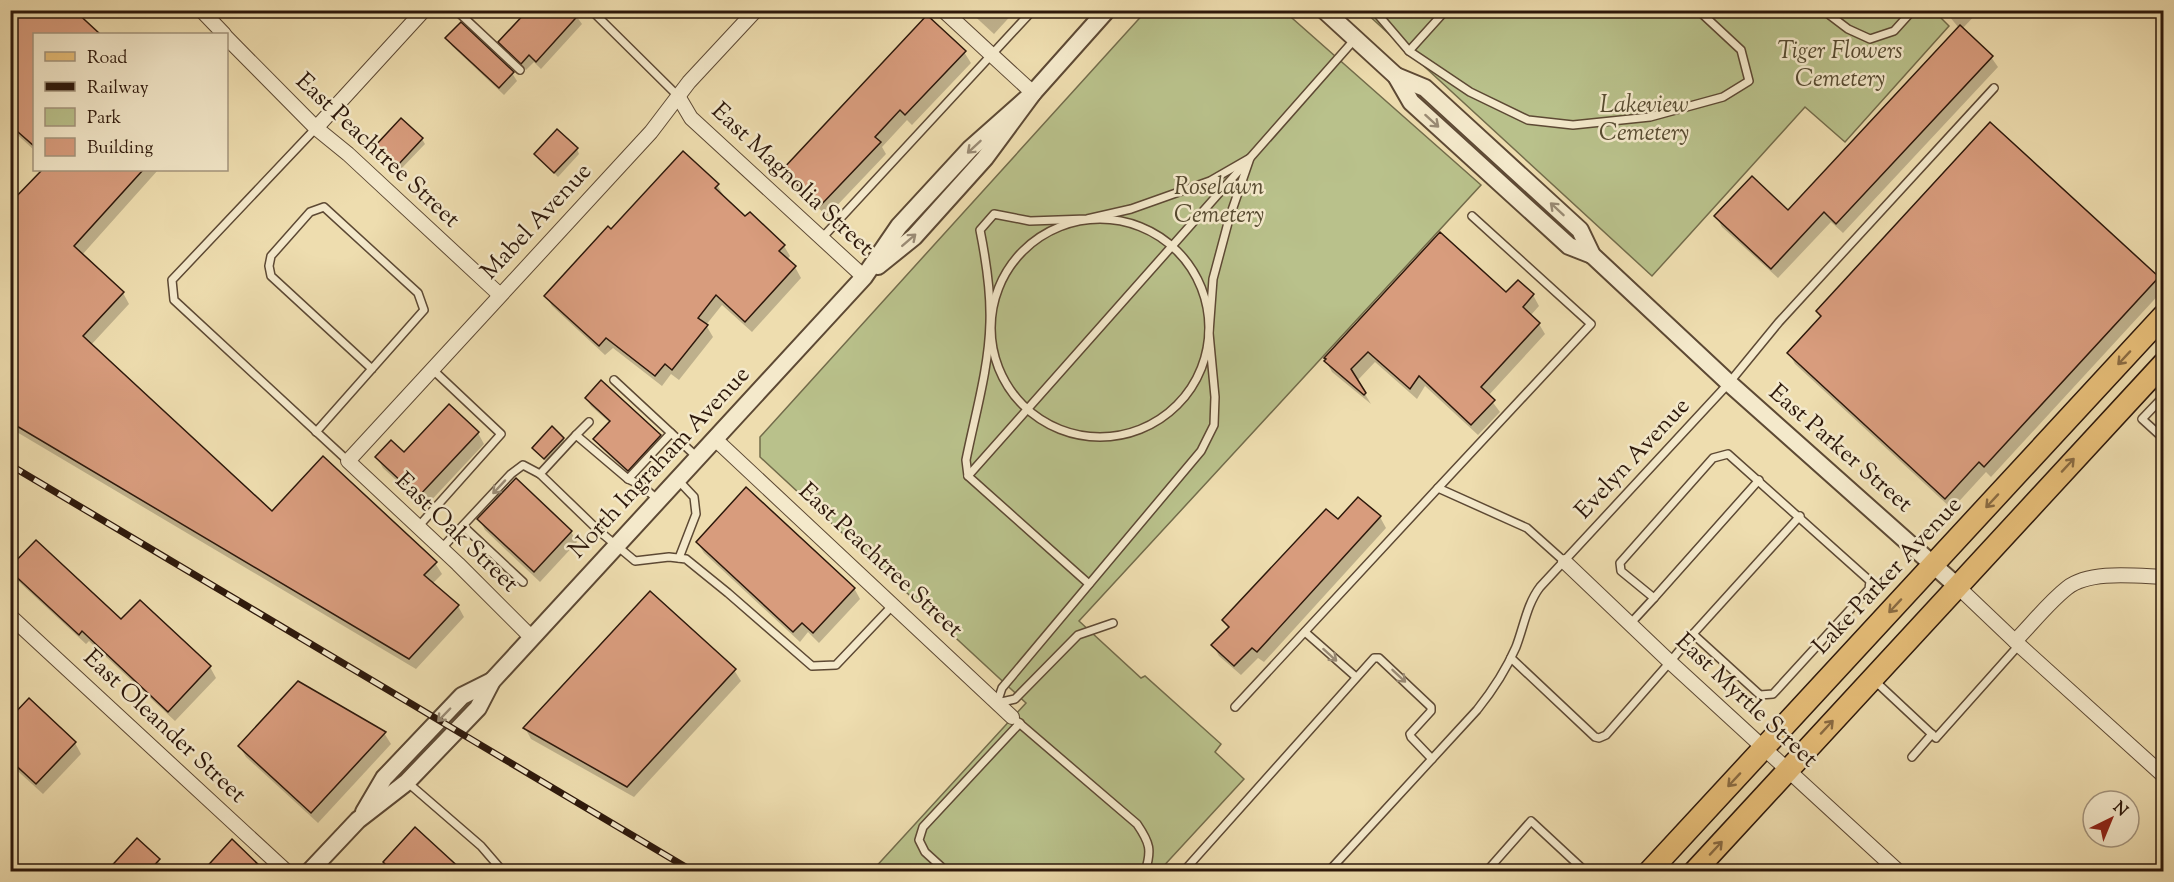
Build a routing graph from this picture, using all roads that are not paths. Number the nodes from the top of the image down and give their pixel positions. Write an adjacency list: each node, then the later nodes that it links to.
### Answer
1 (201, 10): 15 (street, East Peachtree Street)
2 (424, 10): 24 (street)
3 (591, 10): 23 (lane, East Magnolia Street)
4 (756, 10): 23 (street, Mabel Avenue)
5 (943, 10): 19 (street)
6 (1034, 10): 19 (lane)
7 (1324, 10): 17 (street, East Parker Street)
8 (1374, 10): 18 (lane)
9 (1446, 10): 18 (lane)
10 (1698, 10): 18 (lane)
11 (1823, 10): 12 (lane)
12 (1914, 10)
13 (457, 11): 20 (lane)
14 (1103, 12): 22 (street, North Ingraham Avenue)
15 (222, 33)
16 (228, 39): 24 (street, East Peachtree Street)
17 (1355, 39): 25 (lane); 39 (street, East Parker Street)
18 (1409, 51)
19 (992, 56): 22 (street); 28 (lane)
20 (519, 70)
21 (1994, 88): 39 (lane, Evelyn Avenue)
22 (1033, 93): 30 (street, North Ingraham Avenue)
23 (678, 96): 28 (street, East Magnolia Street); 31 (street, Mabel Avenue)
24 (316, 128): 31 (street, East Peachtree Street); 45 (lane)
25 (1250, 158): 27 (lane); 29 (lane); 34 (lane)
26 (1472, 216): 57 (lane)
27 (1087, 219): 29 (lane); 33 (lane); 33 (lane)
28 (822, 238): 30 (street, East Magnolia Street)
29 (1172, 246): 34 (lane); 42 (lane)
30 (864, 277): 49 (street, North Ingraham Avenue)
31 (500, 295): 37 (street, Mabel Avenue)
32 (2163, 315): 66 (main road, Lake Parker Avenue, one-way to 66)
33 (990, 321): 42 (lane); 53 (lane)
34 (1209, 333): 42 (lane); 69 (lane)
35 (2163, 363): 41 (main road)
36 (372, 369): 36 (lane); 45 (lane)
37 (432, 369): 51 (street, Mabel Avenue); 61 (lane)
38 (614, 380): 46 (lane)
39 (1729, 383): 65 (lane, Evelyn Avenue); 66 (street, East Parker Street)
40 (2163, 396): 43 (lane)
41 (2132, 408): 43 (lane); 70 (main road, one-way to 41)
42 (1027, 410): 53 (lane)
43 (2142, 419): 48 (lane)
44 (589, 422): 47 (lane)
45 (316, 432): 51 (lane)
46 (671, 433): 50 (lane); 54 (lane)
47 (576, 435): 52 (lane); 54 (lane)
48 (2163, 438)
49 (715, 439): 50 (street, North Ingraham Avenue); 72 (street, East Peachtree Street)
50 (698, 458): 55 (street, North Ingraham Avenue)
51 (348, 461): 61 (street, East Oak Street)
52 (540, 474): 60 (lane, one-way to 60); 62 (lane)
53 (968, 476): 69 (lane)
54 (628, 479): 58 (lane)
55 (678, 480): 58 (street, North Ingraham Avenue); 64 (lane)
56 (1759, 480): 59 (lane); 71 (lane); 71 (lane)
57 (1438, 488): 65 (lane); 76 (lane)
58 (658, 500): 62 (street, North Ingraham Avenue)
59 (1800, 516): 77 (lane); 77 (lane)
60 (463, 526): 63 (lane); 68 (lane)
61 (418, 527): 63 (street, East Oak Street)
62 (617, 546): 64 (lane); 78 (street, North Ingraham Avenue)
63 (441, 549): 78 (street, East Oak Street)
64 (679, 558): 72 (lane)
65 (1565, 562): 75 (street, East Myrtle Street); 80 (lane, Evelyn Avenue)
66 (1934, 563): 70 (street, East Parker Street); 89 (main road, Lake Parker Avenue, one-way to 89)
67 (2163, 577): 79 (street)
68 (523, 582)
69 (1089, 584): 85 (lane)
70 (1957, 585): 79 (street, East Parker Street); 83 (main road)
71 (1654, 598): 75 (lane)
72 (893, 605): 85 (street, East Peachtree Street)
73 (10, 615): 96 (street, East Oleander Street)
74 (1113, 623): 85 (lane)
75 (1630, 624): 81 (street, East Myrtle Street)
76 (1305, 632): 82 (lane, one-way to 82); 86 (lane)
77 (1693, 634): 81 (lane)
78 (532, 638): 84 (street, North Ingraham Avenue)
79 (2017, 643): 88 (lane); 93 (street, East Parker Street)
80 (1511, 658): 81 (lane); 91 (lane, Evelyn Avenue)
81 (1670, 662): 89 (street, East Myrtle Street)
82 (1356, 677): 91 (lane, one-way to 91); 101 (lane)
83 (1872, 678): 88 (lane); 92 (main road, one-way to 83)
84 (492, 681): 94 (street, North Ingraham Avenue); 95 (street, North Ingraham Avenue, one-way to 95)
85 (998, 703): 87 (street, East Peachtree Street)
86 (1235, 707)
87 (1016, 720): 99 (lane); 100 (lane)
88 (1932, 734): 90 (lane)
89 (1763, 748): 92 (street, East Myrtle Street); 105 (main road, Lake Parker Avenue, one-way to 105)
90 (1912, 757)
91 (1432, 759): 102 (lane, Evelyn Avenue)
92 (1787, 770): 106 (main road, one-way to 92); 107 (street, East Myrtle Street)
93 (2163, 776)
94 (407, 782): 95 (street, North Ingraham Avenue); 98 (lane)
95 (358, 820): 97 (street, North Ingraham Avenue)
96 (287, 872)
97 (309, 872)
98 (499, 872)
99 (947, 872)
100 (1145, 872)
101 (1184, 872)
102 (1328, 872)
103 (1486, 872): 104 (lane)
104 (1586, 872)
105 (1649, 872)
106 (1694, 872)
107 (1899, 872)

